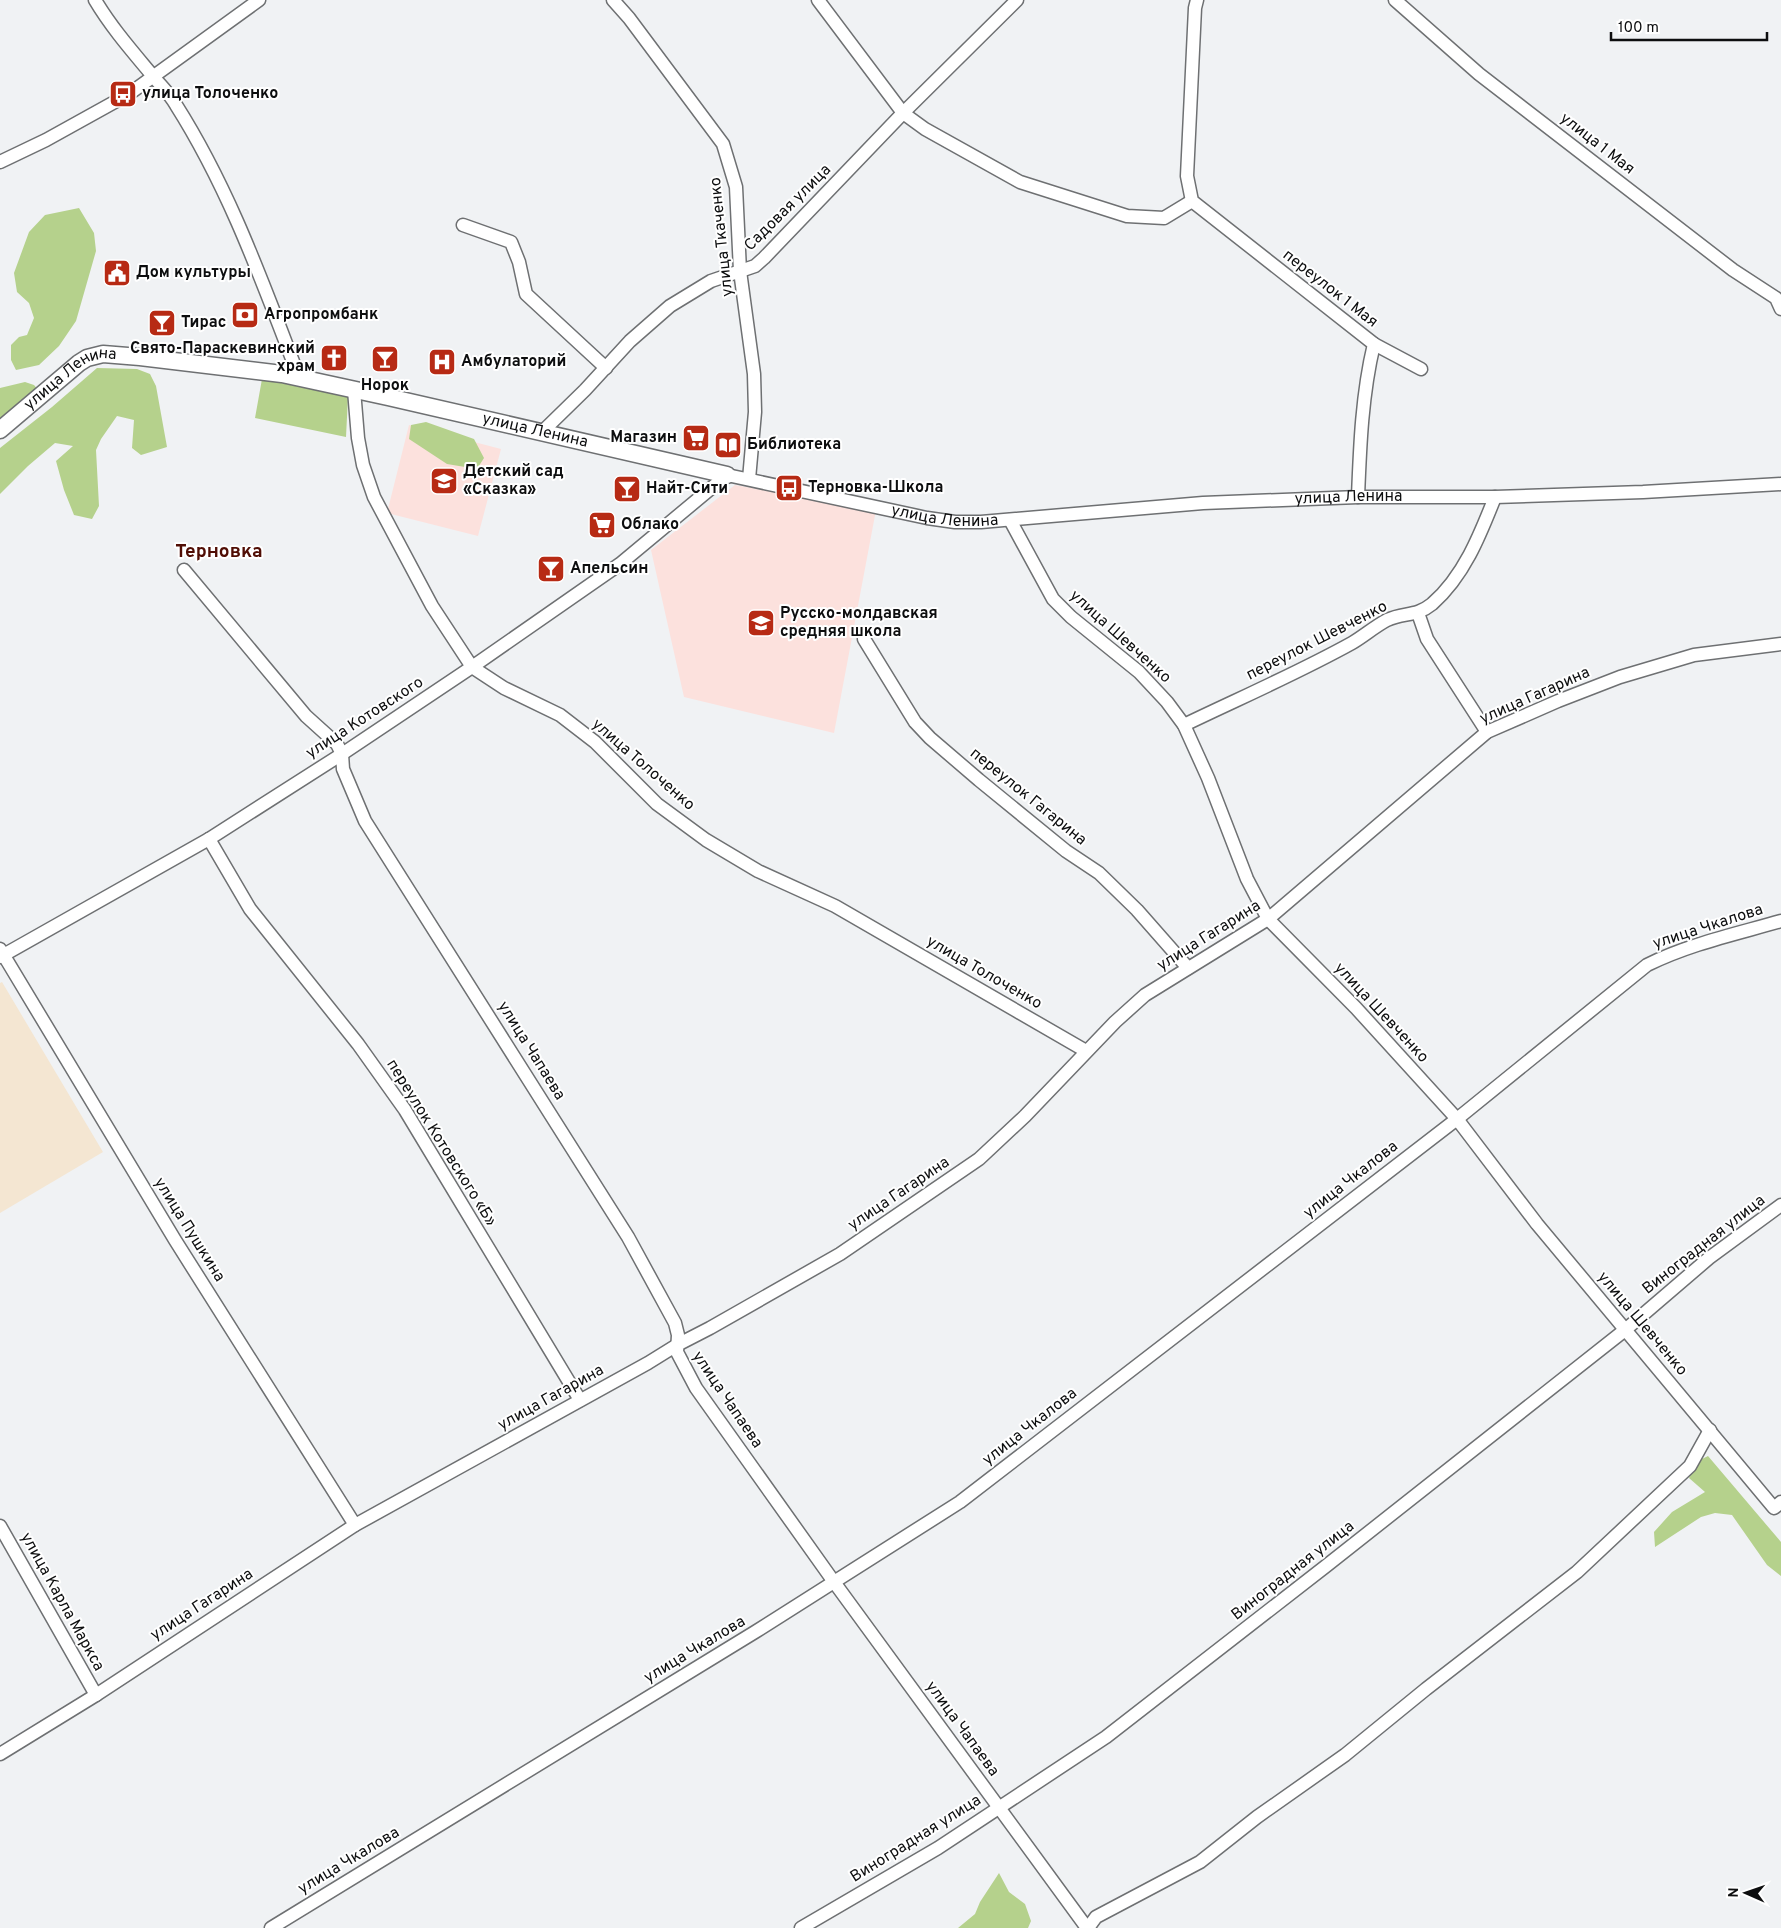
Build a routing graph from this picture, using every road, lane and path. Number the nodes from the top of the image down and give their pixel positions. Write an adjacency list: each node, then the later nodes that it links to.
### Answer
1 (95, 0): 8 (street)
2 (259, 0): 8 (street)
3 (613, 0): 13 (street, улица Ткаченко)
4 (818, 0): 9 (street)
5 (1017, 0): 9 (street, Садовая улица)
6 (1197, 0): 11 (street)
7 (1395, 0): 14 (street, улица 1 Мая)
8 (153, 76): 10 (street); 18 (street)
9 (903, 113): 11 (street); 13 (street, Садовая улица)
10 (0, 162)
11 (1192, 201): 15 (street, переулок 1 Мая)
12 (463, 225): 16 (street)
13 (740, 270): 16 (street, Садовая улица); 23 (street, улица Ткаченко)
14 (1781, 309)
15 (1374, 344): 17 (street); 25 (street, переулок 1 Мая)
16 (606, 368): 21 (street, Садовая улица)
17 (1421, 369)
18 (299, 377): 19 (street, улица Ленина); 20 (street, улица Ленина)
19 (354, 390): 21 (street, улица Ленина); 32 (street, улица Толоченко)
20 (0, 430)
21 (542, 432): 22 (street, улица Ленина)
22 (726, 474): 23 (street, улица Ленина); 32 (street, улица Котовского)
23 (749, 478): 27 (street, улица Ленина)
24 (1781, 484): 26 (street, улица Ленина)
25 (1358, 497): 26 (street, улица Ленина); 27 (street, улица Ленина)
26 (1495, 497): 29 (street, переулок Шевченко)
27 (1010, 520): 33 (street, улица Шевченко)
28 (184, 570): 35 (street)
29 (1418, 613): 33 (street, переулок Шевченко); 34 (street)
30 (864, 640): 40 (street, переулок Гагарина)
31 (1781, 644): 34 (street, улица Гагарина)
32 (472, 667): 35 (street, улица Котовского); 41 (street, улица Толоченко)
33 (1184, 725): 37 (street, улица Шевченко)
34 (1487, 732): 37 (street, улица Гагарина)
35 (342, 754): 36 (street, улица Котовского); 45 (street, улица Чапаева)
36 (209, 839): 39 (street, улица Котовского); 46 (street, переулок Котовского «Б»)
37 (1268, 919): 40 (street, улица Гагарина); 42 (street, улица Шевченко)
38 (1781, 921): 42 (street, улица Чкалова)
39 (1, 954): 49 (street, улица Пушкина)
40 (1188, 968): 41 (street, улица Гагарина)
41 (1086, 1051): 45 (street, улица Гагарина)
42 (1457, 1119): 44 (street, улица Шевченко); 51 (street, улица Чкалова)
43 (1781, 1205): 44 (street, Виноградная улица)
44 (1625, 1330): 47 (street, улица Шевченко); 54 (street, Виноградная улица)
45 (677, 1345): 46 (street, улица Гагарина); 51 (street, улица Чапаева)
46 (580, 1400): 49 (street, улица Гагарина)
47 (1710, 1430): 48 (street, улица Шевченко); 57 (street)
48 (1778, 1505)
49 (355, 1524): 52 (street, улица Гагарина)
50 (0, 1526): 52 (street, улица Карла Маркса)
51 (834, 1582): 54 (street, улица Чапаева); 55 (street, улица Чкалова)
52 (96, 1695): 53 (street, улица Гагарина)
53 (0, 1754)
54 (999, 1806): 56 (street, Виноградная улица); 57 (street, улица Чапаева)
55 (271, 1928)
56 (801, 1928)
57 (1088, 1928)

